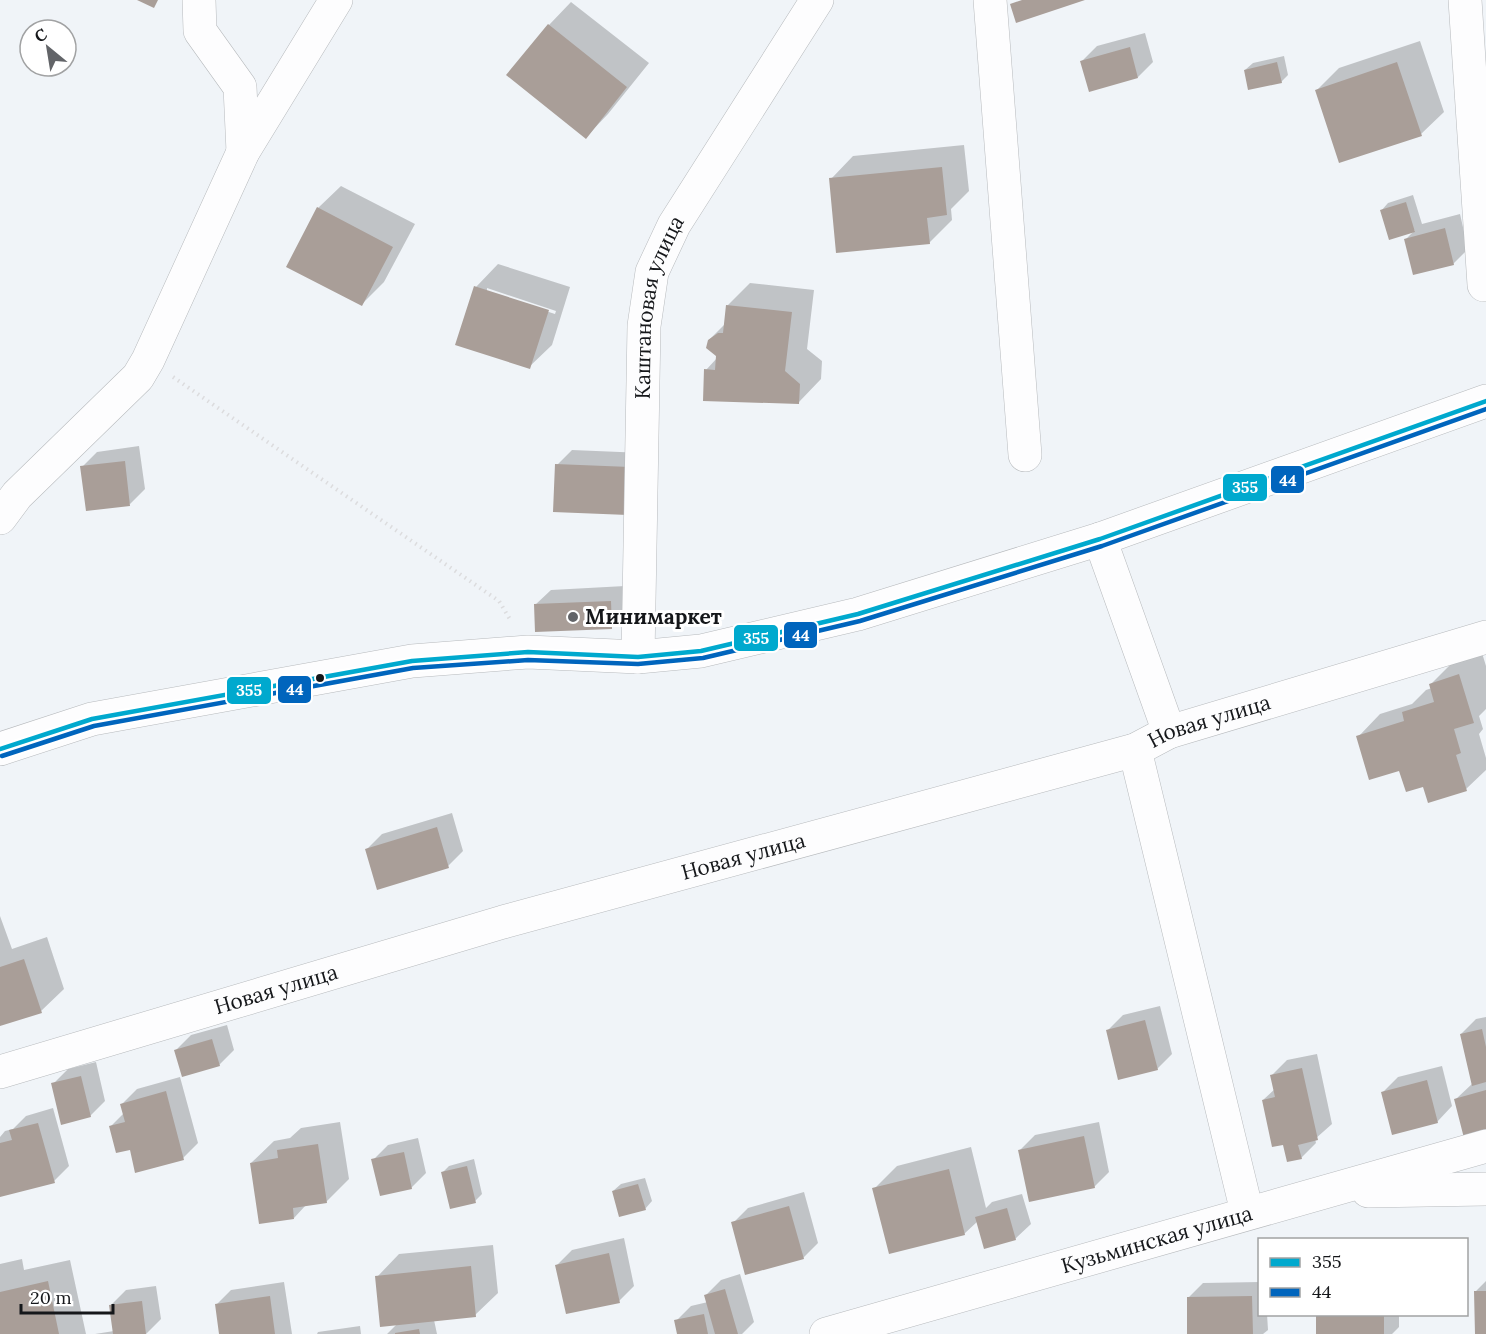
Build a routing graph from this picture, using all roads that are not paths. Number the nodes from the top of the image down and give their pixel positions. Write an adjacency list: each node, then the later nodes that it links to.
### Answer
1 (199, 0): 6 (street)
2 (336, 0): 6 (street)
3 (817, 0): 13 (street, Каштановая улица)
4 (990, 0): 9 (street)
5 (1465, 0): 7 (street)
6 (243, 152): 10 (street)
7 (1484, 285)
8 (1486, 401): 11 (street)
9 (1025, 455)
10 (0, 518)
11 (1100, 539): 13 (street); 14 (street)
12 (1486, 637): 14 (street, Новая улица)
13 (638, 657): 15 (street)
14 (1169, 732): 16 (street, Новая улица)
15 (0, 749)
16 (1135, 750): 17 (street, Новая улица); 21 (street)
17 (0, 1072)
18 (1486, 1146): 20 (street, Кузьминская улица)
19 (1486, 1189): 20 (street)
20 (1322, 1192): 21 (street, Кузьминская улица)
21 (1247, 1212): 22 (street, Кузьминская улица)
22 (826, 1334)

